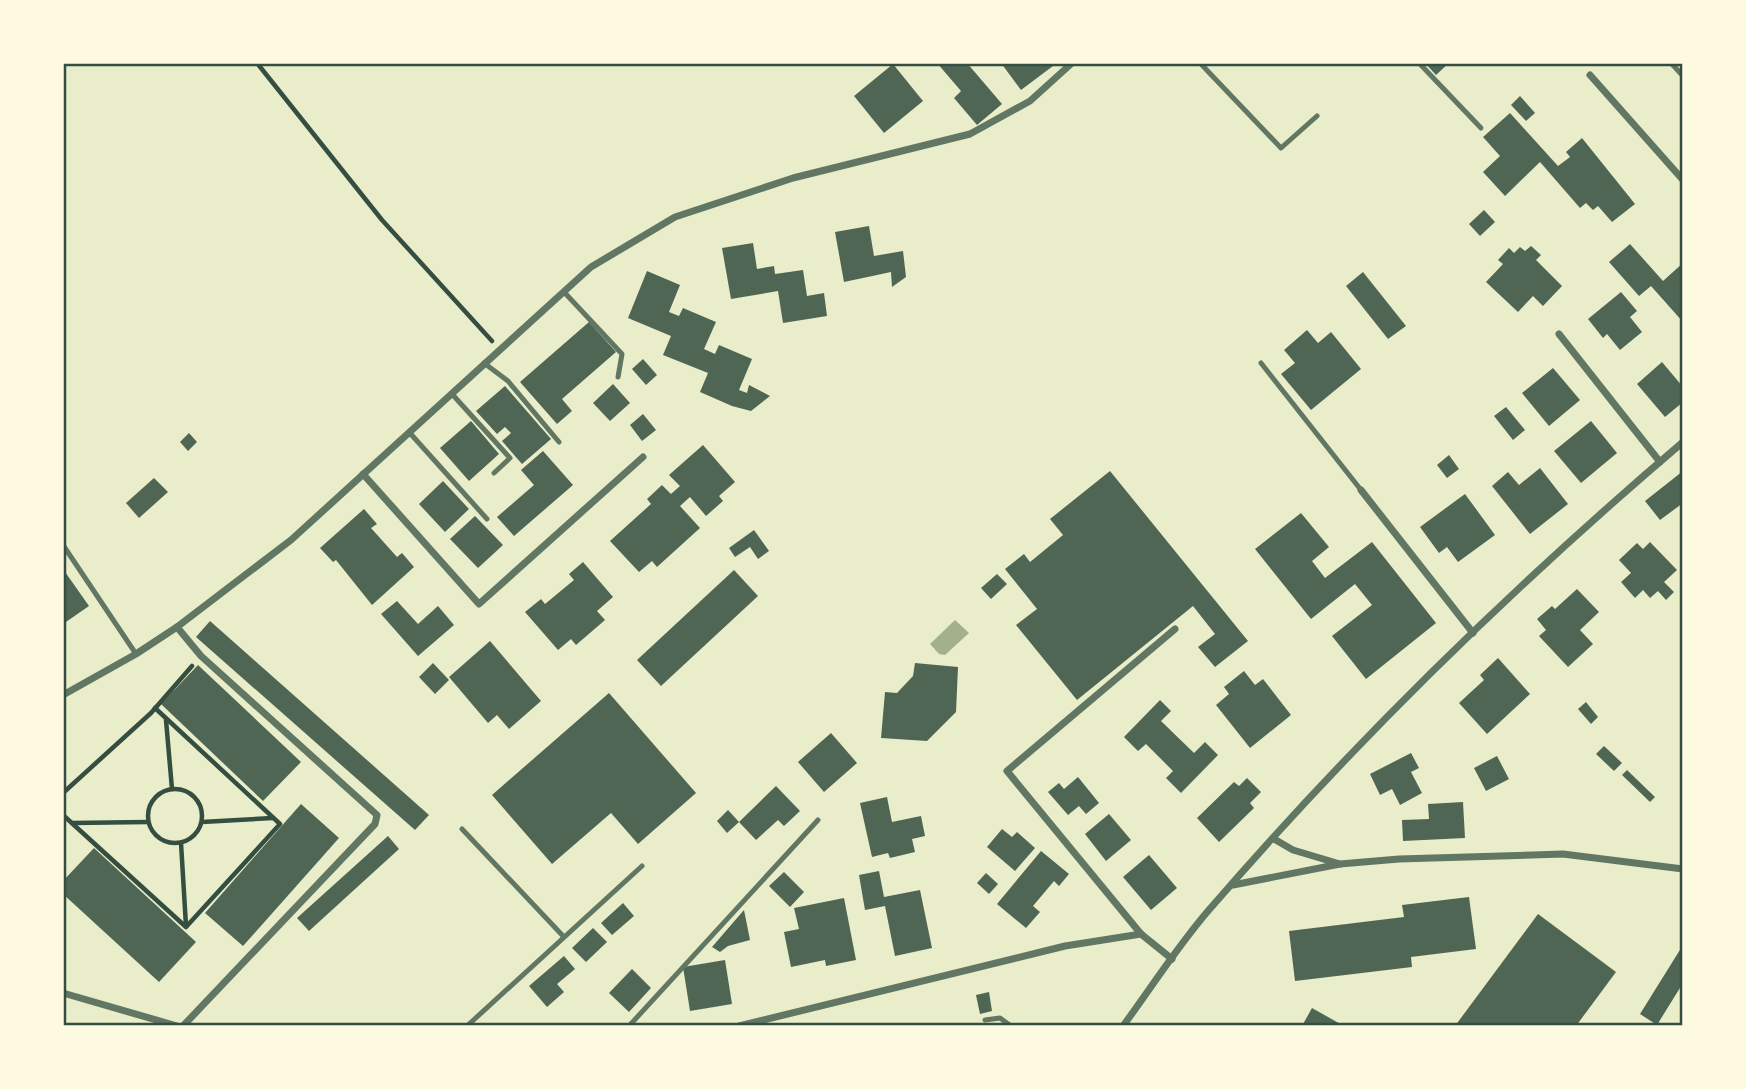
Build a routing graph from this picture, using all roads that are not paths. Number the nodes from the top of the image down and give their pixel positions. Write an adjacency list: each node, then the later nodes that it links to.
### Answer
1 (1072, 63): 10 (street)
2 (1200, 63): 7 (lane)
3 (1419, 63): 8 (lane)
4 (1671, 63): 6 (lane)
5 (1590, 75): 9 (street)
6 (1683, 76)
7 (1317, 116)
8 (1481, 128)
9 (1683, 180)
10 (564, 292): 12 (street); 14 (lane)
11 (1559, 334): 20 (street)
12 (484, 363): 15 (street); 17 (lane)
13 (1261, 363): 23 (lane)
14 (618, 377)
15 (452, 394): 16 (street); 21 (lane)
16 (410, 432): 22 (street); 24 (lane)
17 (558, 442)
18 (1683, 443): 20 (street)
19 (643, 457): 22 (street)
20 (1660, 462): 28 (street)
21 (494, 473)
22 (363, 474): 26 (street)
23 (1361, 490): 28 (street)
24 (487, 519)
25 (63, 545): 29 (lane)
26 (177, 627): 29 (street); 44 (street)
27 (1175, 629): 38 (street)
28 (1474, 633): 33 (street)
29 (136, 654): 30 (street)
30 (63, 695)
31 (818, 820): 46 (lane)
32 (462, 829): 39 (lane)
33 (1275, 839): 34 (street); 37 (street)
34 (1340, 864): 36 (street); 37 (street)
35 (642, 866): 39 (lane)
36 (1683, 869)
37 (1233, 885): 40 (street)
38 (1141, 934): 40 (street); 47 (street)
39 (564, 937): 45 (lane)
40 (1172, 959): 49 (street)
41 (63, 993): 43 (street)
42 (985, 1020): 48 (lane)
43 (177, 1026)
44 (183, 1026)
45 (467, 1026)
46 (629, 1026)
47 (739, 1026)
48 (1011, 1026)
49 (1123, 1026)

